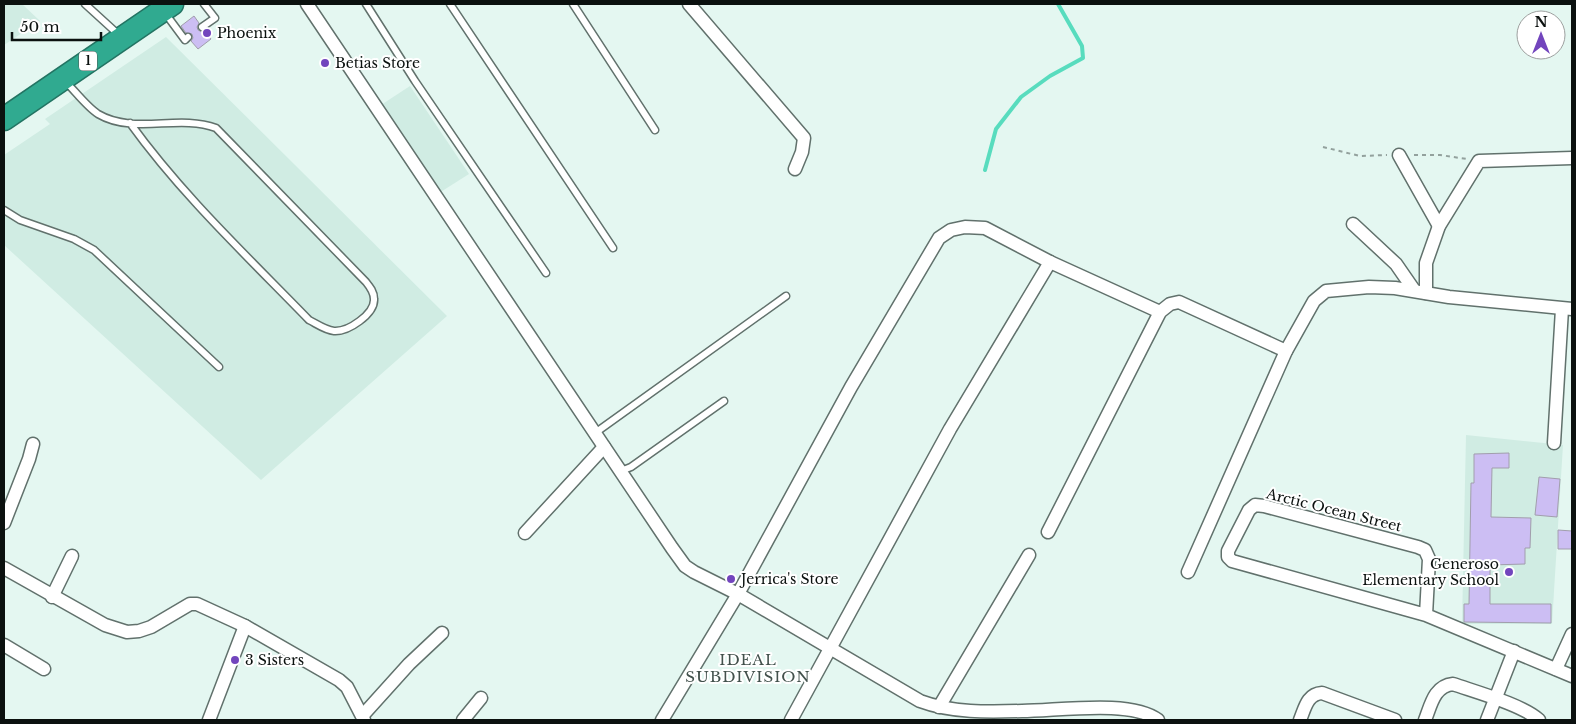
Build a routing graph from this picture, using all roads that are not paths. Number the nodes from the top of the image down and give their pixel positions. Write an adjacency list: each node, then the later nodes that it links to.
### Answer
1 (85, 4): 11 (lane)
2 (204, 4): 9 (lane)
3 (307, 4): 32 (street)
4 (366, 4): 24 (lane)
5 (450, 4): 22 (lane)
6 (573, 4): 15 (lane)
7 (690, 4): 18 (street)
8 (168, 7): 10 (lane); 11 (highway, 1)
9 (202, 27)
10 (188, 37)
11 (123, 38): 12 (highway, 1)
12 (63, 78): 13 (highway, 1); 14 (lane)
13 (8, 114)
14 (130, 123): 14 (lane)
15 (654, 130)
16 (1399, 155): 21 (street)
17 (1572, 158): 21 (street)
18 (795, 169)
19 (4, 210): 30 (lane)
20 (1353, 224): 25 (street)
21 (1439, 226): 25 (street)
22 (613, 248)
23 (1050, 262): 28 (street); 44 (street); 51 (street)
24 (546, 273)
25 (1420, 292): 27 (street); 29 (street)
26 (786, 296): 32 (lane)
27 (1567, 309): 33 (street)
28 (1160, 312): 29 (street); 38 (street)
29 (1286, 351): 43 (street)
30 (219, 367)
31 (724, 401): 36 (lane)
32 (595, 433): 35 (street)
33 (1554, 443)
34 (33, 444): 37 (street)
35 (604, 447): 36 (street); 39 (street)
36 (621, 471): 44 (street)
37 (4, 523)
38 (1048, 532)
39 (526, 533)
40 (1029, 555): 58 (street)
41 (72, 556): 45 (street)
42 (4, 570): 45 (street)
43 (1188, 572)
44 (738, 594): 51 (street); 63 (street)
45 (52, 597): 47 (street)
46 (1426, 616): 46 (street, Arctic Ocean Street); 52 (street, Arctic Ocean Street)
47 (245, 626): 60 (street); 61 (street)
48 (442, 633): 60 (street)
49 (1572, 634): 54 (street)
50 (4, 645): 53 (street)
51 (831, 649): 58 (street); 64 (street)
52 (1514, 651): 54 (street, Arctic Ocean Street); 57 (street)
53 (44, 668)
54 (1556, 669): 55 (street, Arctic Ocean Street)
55 (1572, 676)
56 (481, 698): 62 (street)
57 (1495, 699): 68 (street); 69 (street); 70 (street)
58 (939, 707): 65 (street)
59 (1366, 715): 66 (street); 67 (street)
60 (363, 718)
61 (208, 720)
62 (463, 720)
63 (662, 720)
64 (791, 720)
65 (1158, 720)
66 (1300, 720)
67 (1395, 720)
68 (1424, 720)
69 (1487, 720)
70 (1540, 720)

